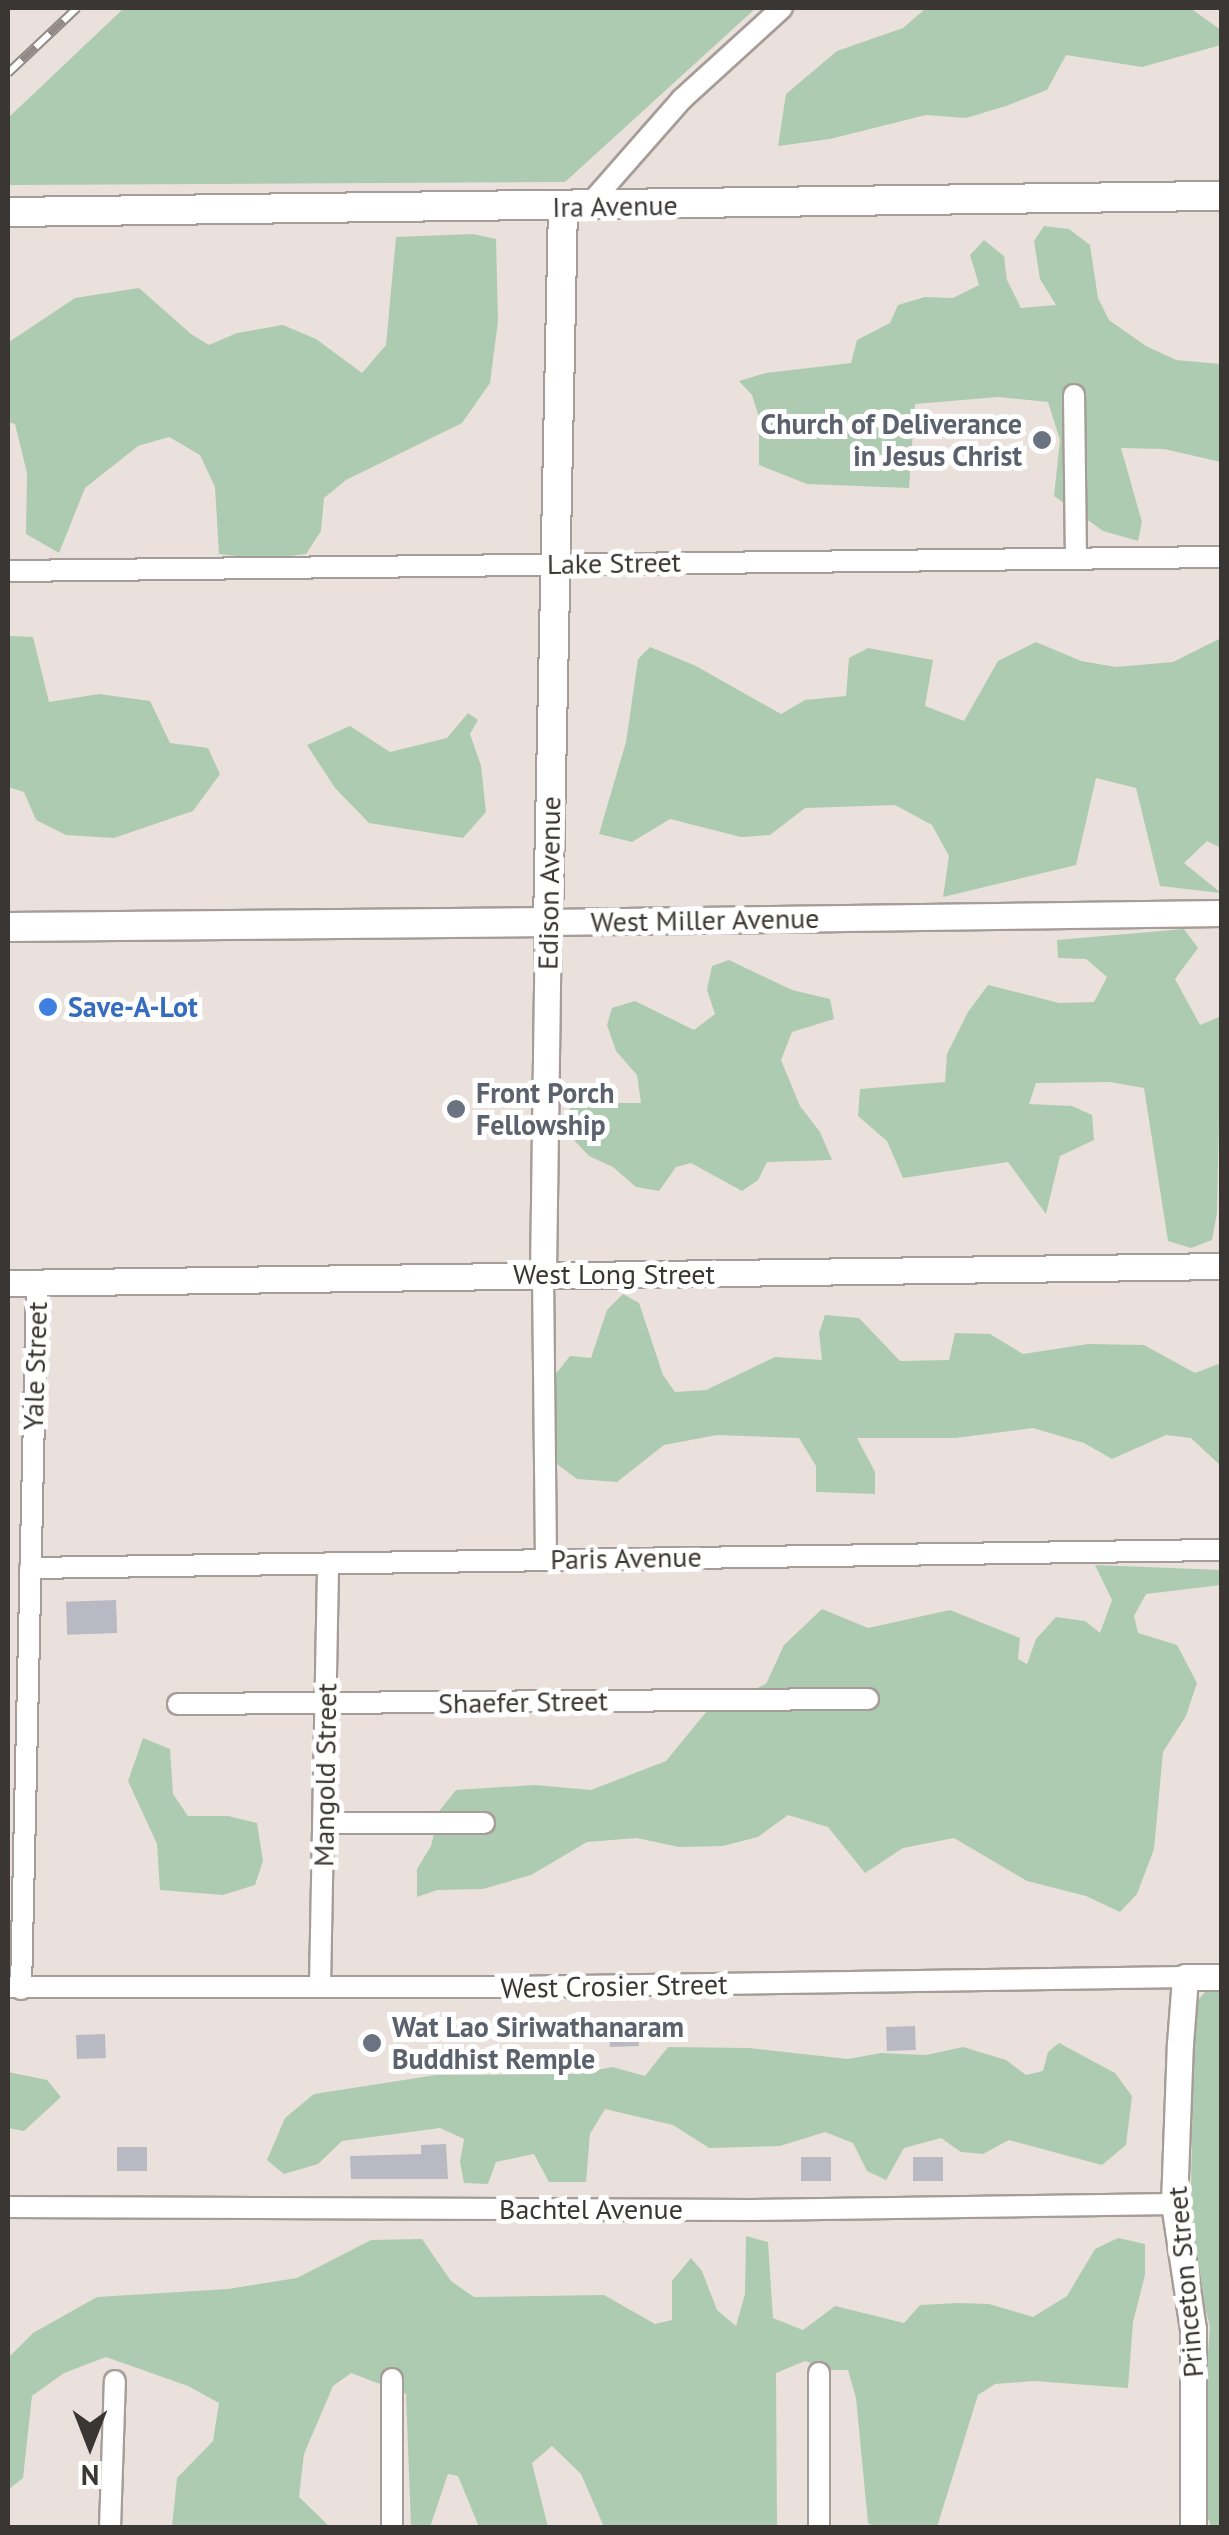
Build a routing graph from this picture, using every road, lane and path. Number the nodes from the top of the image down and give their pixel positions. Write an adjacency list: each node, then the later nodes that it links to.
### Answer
1 (782, 8): 3 (street)
2 (1222, 196): 3 (main road, Ira Avenue)
3 (576, 206): 4 (main road, Ira Avenue); 8 (main road, Edison Avenue)
4 (8, 212)
5 (1074, 395): 7 (street)
6 (1222, 556): 7 (street, Lake Street)
7 (1076, 558): 8 (street, Lake Street)
8 (556, 564): 9 (street, Lake Street); 11 (main road, Edison Avenue)
9 (8, 571)
10 (1222, 914): 11 (street, West Miller Avenue)
11 (548, 922): 12 (main road, West Miller Avenue); 14 (street, Edison Avenue)
12 (8, 927)
13 (1222, 1266): 14 (street, West Long Street)
14 (544, 1273): 16 (street, West Long Street); 18 (street, Edison Avenue)
15 (8, 1283): 16 (street, West Long Street)
16 (37, 1283): 20 (street, Yale Street)
17 (1222, 1550): 18 (street, Paris Avenue)
18 (546, 1559): 19 (street, Paris Avenue)
19 (328, 1563): 20 (street, Paris Avenue); 22 (street, Mangold Street)
20 (30, 1568): 29 (street, Yale Street)
21 (868, 1700): 22 (street, Shaefer Street)
22 (327, 1703): 23 (street, Shaefer Street); 24 (street, Mangold Street)
23 (178, 1704)
24 (325, 1823): 25 (street); 28 (street, Mangold Street)
25 (484, 1824)
26 (1222, 1976): 27 (street, West Crosier Street)
27 (1185, 1977): 28 (street, West Crosier Street); 30 (street, Princeton Street)
28 (320, 1986): 29 (street, West Crosier Street)
29 (14, 1988)
30 (1174, 2204): 31 (street, Bachtel Avenue); 38 (street, Princeton Street)
31 (8, 2208)
32 (819, 2373): 37 (street)
33 (392, 2379): 36 (street)
34 (115, 2381): 35 (street)
35 (110, 2528)
36 (392, 2528)
37 (819, 2528)
38 (1193, 2528)

